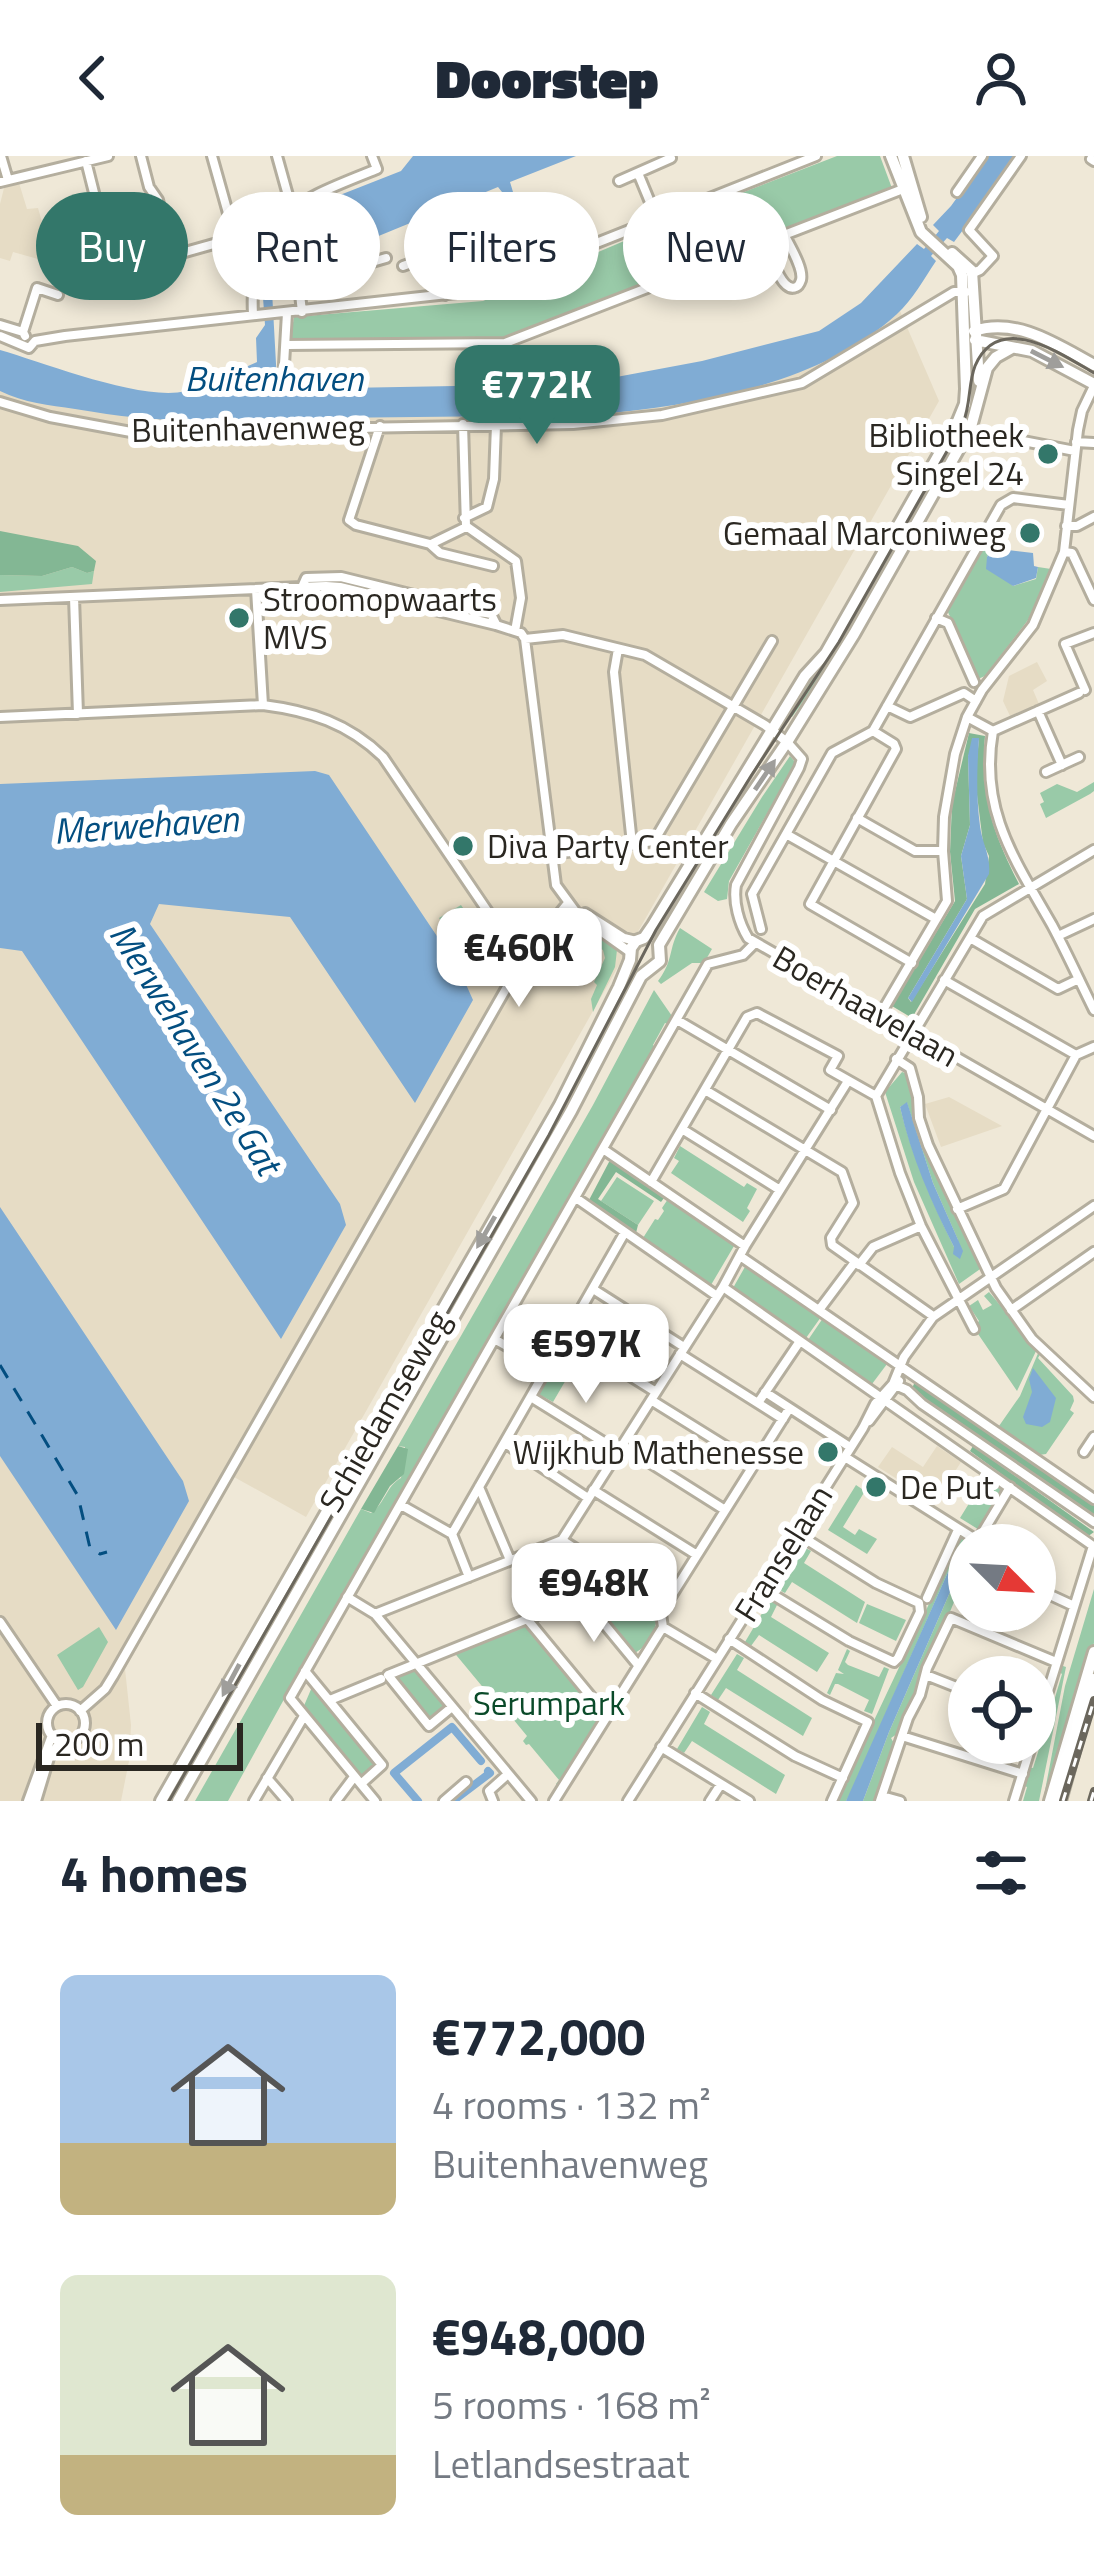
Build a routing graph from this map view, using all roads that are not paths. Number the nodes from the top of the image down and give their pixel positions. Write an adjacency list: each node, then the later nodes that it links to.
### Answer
1 (1, 156): 18 (street)
2 (35, 156): 16 (street)
3 (104, 156): 15 (street)
4 (141, 156): 22 (street)
5 (212, 156): 23 (street)
6 (277, 156): 24 (street)
7 (372, 156): 25 (street)
8 (891, 156): 20 (main road)
9 (903, 156): 30 (main road)
10 (982, 156): 28 (street)
11 (1021, 156): 35 (street)
12 (809, 157): 27 (street)
13 (670, 158): 17 (street)
14 (69, 160): 15 (street); 16 (street)
15 (86, 161): 21 (street)
16 (40, 172): 18 (street)
17 (638, 173): 19 (street); 26 (street)
18 (4, 181)
19 (620, 181)
20 (903, 189): 29 (street); 30 (main road)
21 (94, 192)
22 (152, 192)
23 (222, 192)
24 (287, 192)
25 (320, 192)
26 (646, 192)
27 (723, 192)
28 (957, 192)
29 (789, 232)
30 (931, 239): 32 (main road)
31 (789, 246): 36 (street)
32 (944, 250): 34 (main road); 35 (main road)
33 (386, 258): 42 (street)
34 (958, 266): 35 (street); 37 (main road)
35 (972, 274): 37 (main road)
36 (789, 287)
37 (964, 292): 47 (main road); 60 (street, Buitenhavenweg)
38 (36, 293): 48 (street)
39 (623, 297): 49 (street)
40 (253, 300): 44 (street)
41 (404, 300): 42 (street)
42 (302, 312): 43 (street)
43 (286, 313): 44 (street); 50 (street)
44 (253, 315): 48 (street)
45 (0, 325): 48 (street)
46 (0, 336): 48 (street)
47 (973, 336): 51 (main road); 52 (main road); 53 (main road)
48 (26, 338)
49 (505, 343): 50 (street); 55 (street)
50 (287, 346): 54 (street)
51 (1012, 348): 56 (main road, one-way to 56); 57 (main road)
52 (971, 359): 57 (main road); 93 (main road, Schiedamseweg)
53 (1094, 365)
54 (283, 382)
55 (500, 383)
56 (1094, 385): 64 (street)
57 (980, 390): 62 (main road)
58 (0, 402): 61 (street, Buitenhavenweg)
59 (464, 424): 60 (street, Buitenhavenweg); 61 (street, Buitenhavenweg); 67 (street)
60 (496, 424): 67 (street)
61 (380, 426): 69 (street)
62 (971, 427): 64 (street); 96 (main road)
63 (1094, 443): 64 (street)
64 (1076, 446): 65 (street)
65 (1069, 505): 68 (street); 77 (street)
66 (1094, 518): 68 (street)
67 (465, 522): 69 (street); 78 (street)
68 (1066, 526): 70 (street)
69 (430, 544): 71 (street)
70 (1064, 552): 72 (street); 85 (street)
71 (494, 566)
72 (1092, 588): 76 (street)
73 (256, 589): 74 (street); 78 (street); 87 (street)
74 (74, 597): 75 (street); 90 (street)
75 (0, 600)
76 (1094, 601)
77 (936, 618): 83 (street); 88 (street)
78 (515, 631): 80 (street)
79 (1094, 633): 84 (street)
80 (525, 639): 82 (street); 105 (street)
81 (772, 641): 86 (street)
82 (618, 649): 86 (street); 102 (street)
83 (974, 682)
84 (1085, 690): 89 (street)
85 (976, 701): 88 (street); 92 (street)
86 (733, 704): 93 (street); 102 (street)
87 (263, 705): 90 (street); 117 (street)
88 (887, 706): 94 (street)
89 (1038, 711): 95 (street); 98 (street)
90 (78, 714): 91 (street)
91 (0, 717)
92 (968, 717): 95 (street); 104 (street)
93 (772, 729): 96 (street); 116 (main road, Schiedamseweg)
94 (873, 731): 100 (street); 101 (street)
95 (993, 731): 107 (street)
96 (788, 742): 114 (street, Boerhaavelaan); 115 (main road, one-way to 96)
97 (1079, 757): 98 (street)
98 (1062, 764): 99 (street)
99 (1046, 772)
100 (857, 818): 104 (street); 106 (street)
101 (786, 834): 106 (street); 111 (street)
102 (632, 844): 105 (street)
103 (1094, 850): 107 (street)
104 (943, 851): 109 (street)
105 (550, 854): 108 (street)
106 (832, 860): 109 (street); 118 (street)
107 (1030, 887): 112 (street); 113 (street)
108 (568, 903): 116 (street); 117 (street)
109 (936, 919): 118 (street)
110 (1094, 919): 112 (street)
111 (761, 929)
112 (1058, 936): 120 (street)
113 (969, 938): 120 (street); 121 (street)
114 (755, 943): 123 (street, Boerhaavelaan); 124 (street)
115 (659, 945): 116 (main road); 119 (main road)
116 (635, 948): 119 (main road); 240 (main road, Schiedamseweg, one-way to 240)
117 (527, 955): 224 (street)
118 (912, 963): 123 (street)
119 (647, 970): 241 (main road, Schiedamseweg)
120 (1078, 979): 122 (street)
121 (944, 980): 125 (street); 128 (street)
122 (1094, 1010)
123 (880, 1015): 125 (street, Boerhaavelaan)
124 (677, 1020): 127 (street); 137 (street)
125 (913, 1033): 129 (street); 133 (street, Boerhaavelaan)
126 (1094, 1047): 128 (street)
127 (728, 1050): 130 (street); 131 (street); 134 (street)
128 (1076, 1055): 133 (street)
129 (896, 1059): 132 (street); 143 (street)
130 (848, 1081): 132 (street); 134 (street)
131 (705, 1090): 135 (street); 138 (street)
132 (875, 1096): 144 (street)
133 (1046, 1109): 136 (street, Boerhaavelaan); 143 (street)
134 (830, 1110): 138 (street)
135 (682, 1129): 139 (street); 140 (street)
136 (1094, 1136)
137 (603, 1149): 139 (street); 141 (street)
138 (805, 1150): 140 (street); 148 (street)
139 (652, 1182): 146 (street)
140 (780, 1190): 146 (street)
141 (576, 1198): 145 (street); 158 (street)
142 (1094, 1206): 149 (street)
143 (957, 1209): 149 (street)
144 (921, 1226): 148 (street); 152 (street)
145 (625, 1232): 150 (street); 151 (street)
146 (742, 1251): 151 (street); 153 (street)
147 (1094, 1252): 154 (street)
148 (857, 1263): 153 (street); 155 (street)
149 (990, 1277): 152 (street); 154 (street)
150 (593, 1289): 157 (street); 160 (street)
151 (720, 1292): 159 (street); 160 (street)
152 (959, 1299): 155 (street); 156 (street)
153 (819, 1310): 161 (street)
154 (1011, 1310): 166 (street)
155 (933, 1317): 161 (street)
156 (974, 1329)
157 (566, 1336): 162 (street); 165 (street)
158 (496, 1340): 162 (street); 183 (street)
159 (800, 1341): 164 (street); 168 (street)
160 (682, 1350): 165 (street); 169 (street)
161 (902, 1367): 163 (street); 182 (street)
162 (547, 1369): 167 (street)
163 (895, 1386): 168 (street, Franselaan); 185 (street)
164 (765, 1392): 169 (street); 170 (street)
165 (653, 1396): 175 (street); 178 (street)
166 (1094, 1396)
167 (531, 1397): 173 (street); 175 (street)
168 (883, 1398): 174 (street, Franselaan); 180 (street)
169 (758, 1403): 171 (street)
170 (789, 1409): 171 (street); 174 (street)
171 (783, 1419): 178 (street)
172 (1094, 1437): 176 (street)
173 (505, 1443): 179 (street); 181 (street)
174 (850, 1447): 177 (street, Franselaan)
175 (620, 1448): 181 (street); 184 (street)
176 (1084, 1452)
177 (844, 1456): 186 (street); 188 (street, Franselaan)
178 (754, 1464): 184 (street)
179 (479, 1487): 189 (street); 194 (street)
180 (1010, 1487): 187 (street); 191 (street)
181 (591, 1494): 190 (street); 193 (street)
182 (1093, 1497)
183 (401, 1505): 189 (street); 199 (street)
184 (725, 1510): 193 (street)
185 (1094, 1522)
186 (949, 1524)
187 (988, 1524)
188 (796, 1533): 197 (street, Franselaan); 201 (street)
189 (452, 1534): 196 (street)
190 (562, 1540): 194 (street); 195 (street)
191 (1093, 1546): 203 (street)
192 (948, 1551): 201 (street)
193 (697, 1555): 202 (street)
194 (510, 1561): 196 (street)
195 (601, 1564): 198 (street); 202 (street)
196 (469, 1577): 204 (street)
197 (762, 1588): 201 (street); 208 (street, Franselaan)
198 (582, 1597): 205 (street); 214 (street)
199 (347, 1598): 204 (street); 215 (street)
200 (1056, 1598): 203 (street)
201 (924, 1603)
202 (665, 1606): 207 (street)
203 (1074, 1606): 213 (street)
204 (375, 1614): 212 (street)
205 (527, 1619): 212 (street); 226 (street)
206 (0, 1622): 222 (street)
207 (663, 1627): 211 (street); 214 (street)
208 (729, 1640): 211 (street, Franselaan); 234 (street)
209 (1094, 1652): 256 (main road)
210 (1042, 1656): 216 (street)
211 (717, 1659): 220 (street, Franselaan)
212 (415, 1662): 217 (street); 223 (street)
213 (1056, 1662)
214 (639, 1665): 226 (street)
215 (305, 1671): 221 (street); 225 (street)
216 (926, 1675): 219 (street); 227 (street)
217 (384, 1677): 221 (street); 223 (street)
218 (1094, 1679): 257 (main road)
219 (948, 1684)
220 (695, 1693): 229 (street, Franselaan); 234 (street)
221 (329, 1700): 235 (street)
222 (57, 1706): 224 (street); 228 (street)
223 (452, 1707): 231 (street)
224 (80, 1711): 228 (street)
225 (304, 1716): 233 (street); 235 (street)
226 (607, 1716): 249 (street)
227 (902, 1736): 232 (street); 238 (street)
228 (56, 1738): 239 (street)
229 (661, 1747): 237 (street); 250 (street, Franselaan)
230 (1025, 1764): 232 (street)
231 (508, 1774): 247 (street); 248 (street)
232 (1022, 1774): 255 (street)
233 (267, 1778): 242 (street); 243 (street)
234 (843, 1778): 253 (street)
235 (357, 1780): 244 (street); 245 (street)
236 (466, 1782): 246 (street)
237 (721, 1784): 251 (street); 252 (street)
238 (881, 1798): 254 (street)
239 (32, 1801)
240 (161, 1801)
241 (178, 1801)
242 (254, 1801)
243 (287, 1801)
244 (336, 1801)
245 (375, 1801)
246 (444, 1801)
247 (493, 1801)
248 (530, 1801)
249 (554, 1801)
250 (628, 1801)
251 (710, 1801)
252 (749, 1801)
253 (832, 1801)
254 (901, 1801)
255 (1014, 1801)
256 (1050, 1801)
257 (1060, 1801)

